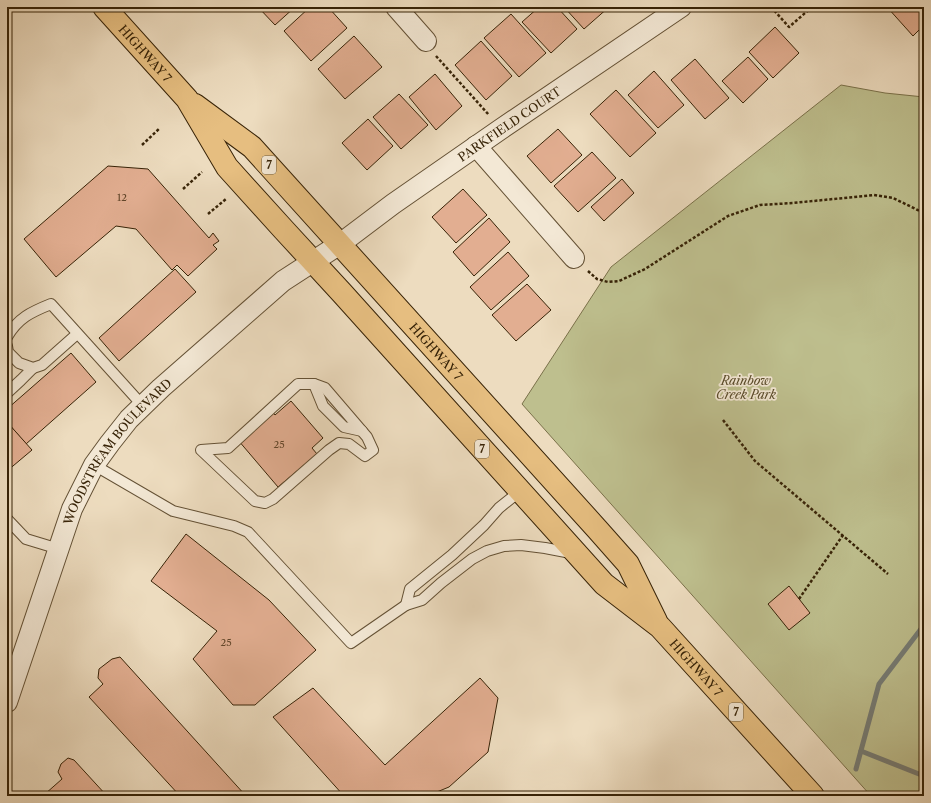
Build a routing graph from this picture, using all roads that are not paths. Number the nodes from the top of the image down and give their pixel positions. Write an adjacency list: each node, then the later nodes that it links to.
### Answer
1 (104, 7): 5 (main road, HIGHWAY 7 / 7)
2 (396, 7): 4 (street)
3 (681, 7): 6 (street, PARKFIELD COURT)
4 (430, 47)
5 (186, 99): 7 (main road, HIGHWAY 7 / 7); 9 (main road, HIGHWAY 7 / 7)
6 (476, 146): 7 (street, PARKFIELD COURT); 8 (street)
7 (340, 244): 9 (street, PARKFIELD COURT); 19 (main road, HIGHWAY 7 / 7)
8 (574, 258)
9 (313, 261): 15 (street, WOODSTREAM BOULEVARD); 18 (main road, HIGHWAY 7 / 7)
10 (77, 334): 11 (lane); 13 (lane); 15 (lane)
11 (7, 337)
12 (7, 346): 13 (lane)
13 (33, 368): 14 (lane)
14 (7, 393)
15 (143, 406): 17 (street, WOODSTREAM BOULEVARD)
16 (362, 431): 16 (lane)
17 (94, 465): 21 (street, WOODSTREAM BOULEVARD); 23 (lane)
18 (520, 491): 19 (main road); 22 (main road, HIGHWAY 7 / 7); 23 (lane)
19 (565, 494): 24 (main road, HIGHWAY 7 / 7)
20 (7, 519): 21 (lane)
21 (59, 549): 25 (street, WOODSTREAM BOULEVARD)
22 (576, 554): 23 (lane); 24 (main road, HIGHWAY 7 / 7)
23 (406, 605)
24 (660, 627): 26 (main road, HIGHWAY 7 / 7)
25 (7, 702)
26 (813, 796)

